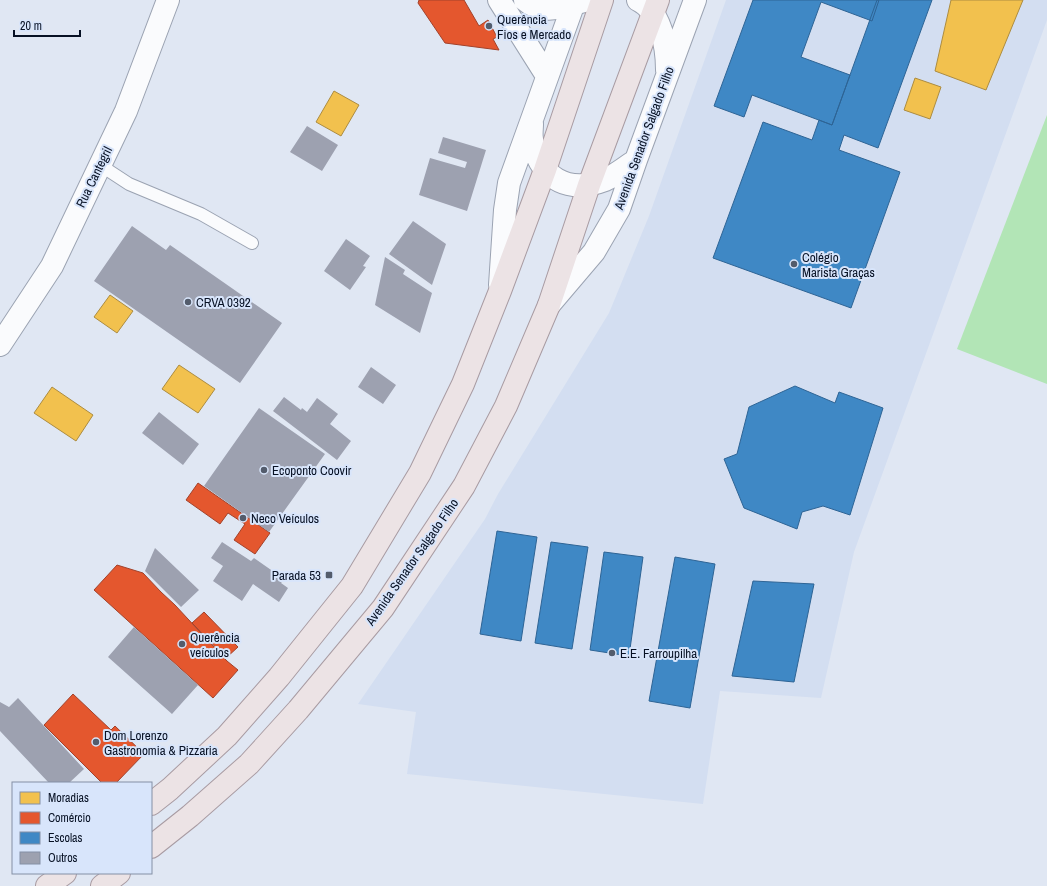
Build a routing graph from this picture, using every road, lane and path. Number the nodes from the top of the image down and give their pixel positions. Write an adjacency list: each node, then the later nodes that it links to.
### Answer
1 (168, 0): 12 (street, Rua Cantegril)
2 (499, 0): 9 (street)
3 (525, 0): 6 (street)
4 (602, 0): 13 (main road)
5 (695, 0): 8 (street, Avenida Senador Salgado Filho)
6 (579, 1): 9 (street)
7 (650, 4): 8 (street); 14 (main road, Avenida Senador Salgado Filho)
8 (668, 73): 11 (street, Avenida Senador Salgado Filho)
9 (547, 76): 10 (street)
10 (532, 120): 13 (street); 16 (street)
11 (636, 160): 14 (street); 17 (street, Avenida Senador Salgado Filho)
12 (100, 165): 15 (lane); 18 (street, Rua Cantegril)
13 (545, 170): 14 (street); 16 (main road)
14 (588, 185): 17 (main road, Avenida Senador Salgado Filho)
15 (252, 243)
16 (500, 291): 19 (main road)
17 (549, 305): 20 (main road, Avenida Senador Salgado Filho)
18 (0, 345)
19 (152, 803)
20 (152, 846)
21 (64, 874): 23 (main road)
22 (118, 874): 24 (main road)
23 (47, 886)
24 (102, 886)

